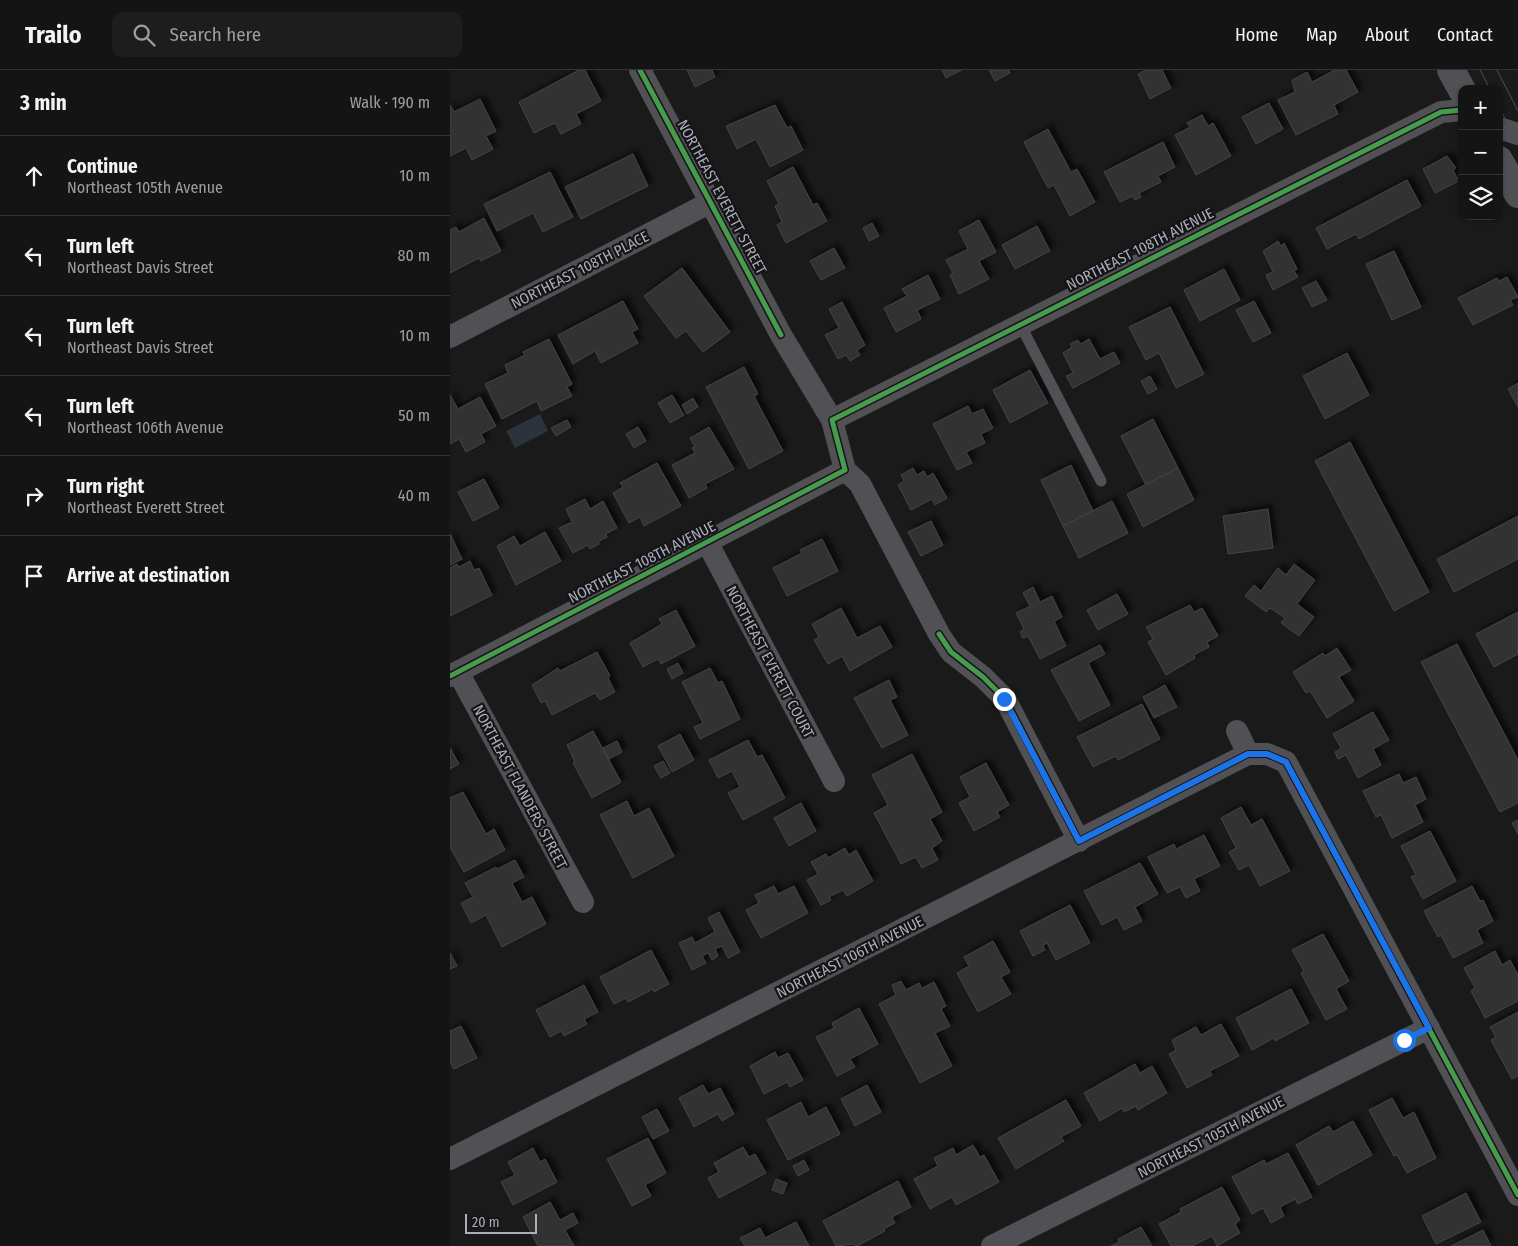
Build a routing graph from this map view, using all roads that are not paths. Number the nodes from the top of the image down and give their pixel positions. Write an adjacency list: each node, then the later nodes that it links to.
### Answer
1 (640, 70): 9 (street, NORTHEAST EVERETT STREET)
2 (1451, 70): 3 (street)
3 (1459, 85)
4 (1458, 110): 10 (street, NORTHEAST 108TH AVENUE)
5 (1503, 129): 6 (street)
6 (1518, 134)
7 (1503, 167): 8 (street)
8 (1518, 194)
9 (710, 202): 11 (street, NORTHEAST 108TH PLACE); 12 (street, NORTHEAST EVERETT STREET)
10 (1020, 324): 12 (street, NORTHEAST 108TH AVENUE); 14 (lane)
11 (450, 337)
12 (832, 420): 13 (street, NORTHEAST EVERETT STREET)
13 (845, 470): 15 (street, NORTHEAST 108TH AVENUE); 20 (street, NORTHEAST EVERETT STREET)
14 (1101, 481)
15 (707, 542): 16 (street, NORTHEAST 108TH AVENUE); 19 (street, NORTHEAST EVERETT COURT)
16 (454, 674): 21 (street, NORTHEAST FLANDERS STREET)
17 (1237, 731): 18 (street)
18 (1248, 754): 20 (street, NORTHEAST 106TH AVENUE); 22 (street)
19 (834, 782)
20 (1079, 841): 23 (street, NORTHEAST 106TH AVENUE)
21 (583, 902)
22 (1429, 1028): 24 (street); 25 (street, NORTHEAST 105TH AVENUE)
23 (450, 1159)
24 (1518, 1195)
25 (992, 1246)

